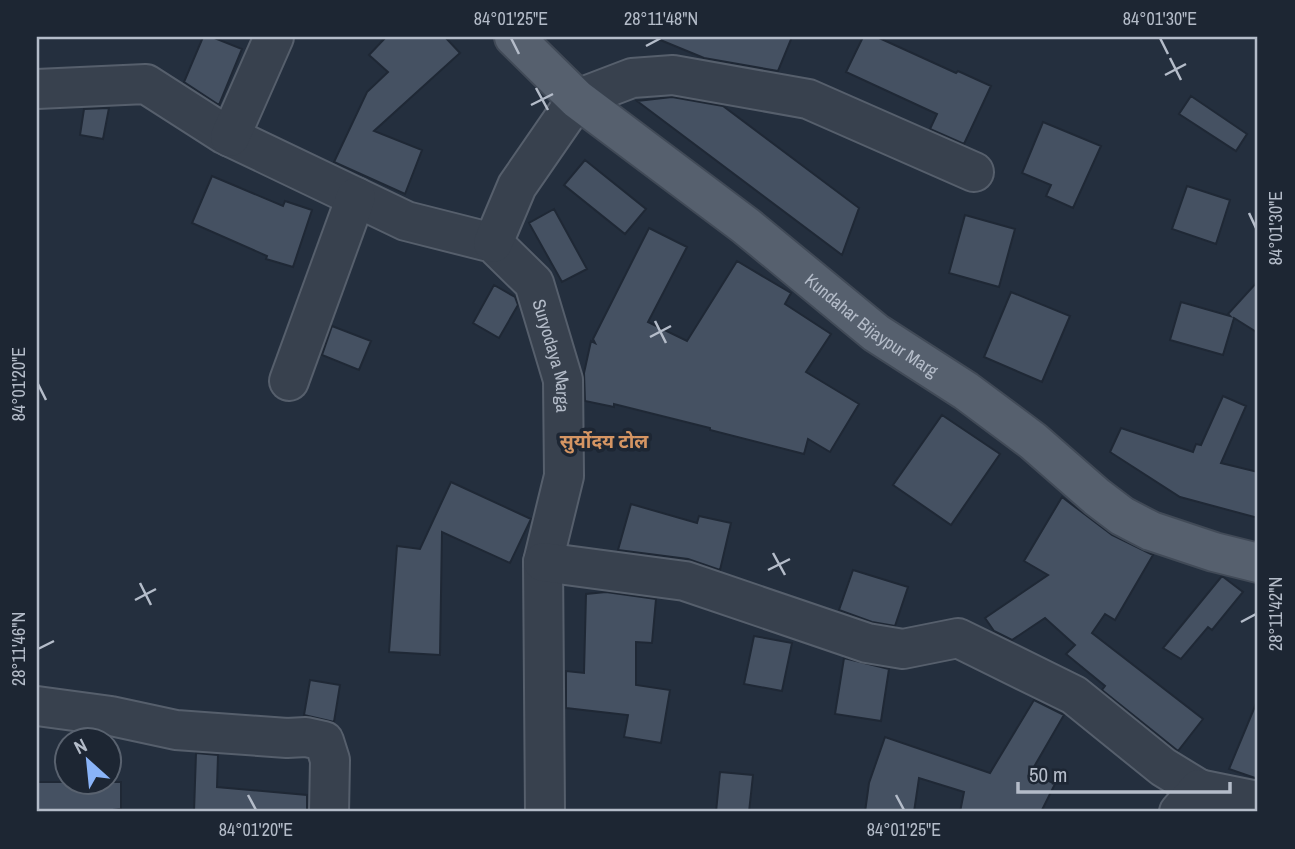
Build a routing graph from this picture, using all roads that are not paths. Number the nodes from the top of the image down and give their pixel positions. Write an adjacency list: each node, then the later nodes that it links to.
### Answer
1 (274, 37): 5 (street)
2 (514, 37): 4 (main road, Kundahar Bijaypur Marg)
3 (37, 89): 5 (street)
4 (577, 99): 6 (street); 8 (street); 11 (main road, Kundahar Bijaypur Marg)
5 (230, 137): 7 (street)
6 (974, 172)
7 (356, 197): 8 (street); 9 (street)
8 (493, 243): 10 (street, Suryodaya Marga)
9 (289, 381)
10 (543, 562): 13 (street); 16 (street, Suryodaya Marga)
11 (1258, 563)
12 (37, 706): 15 (street)
13 (1189, 801): 14 (street)
14 (1258, 801)
15 (329, 812)
16 (545, 812)

